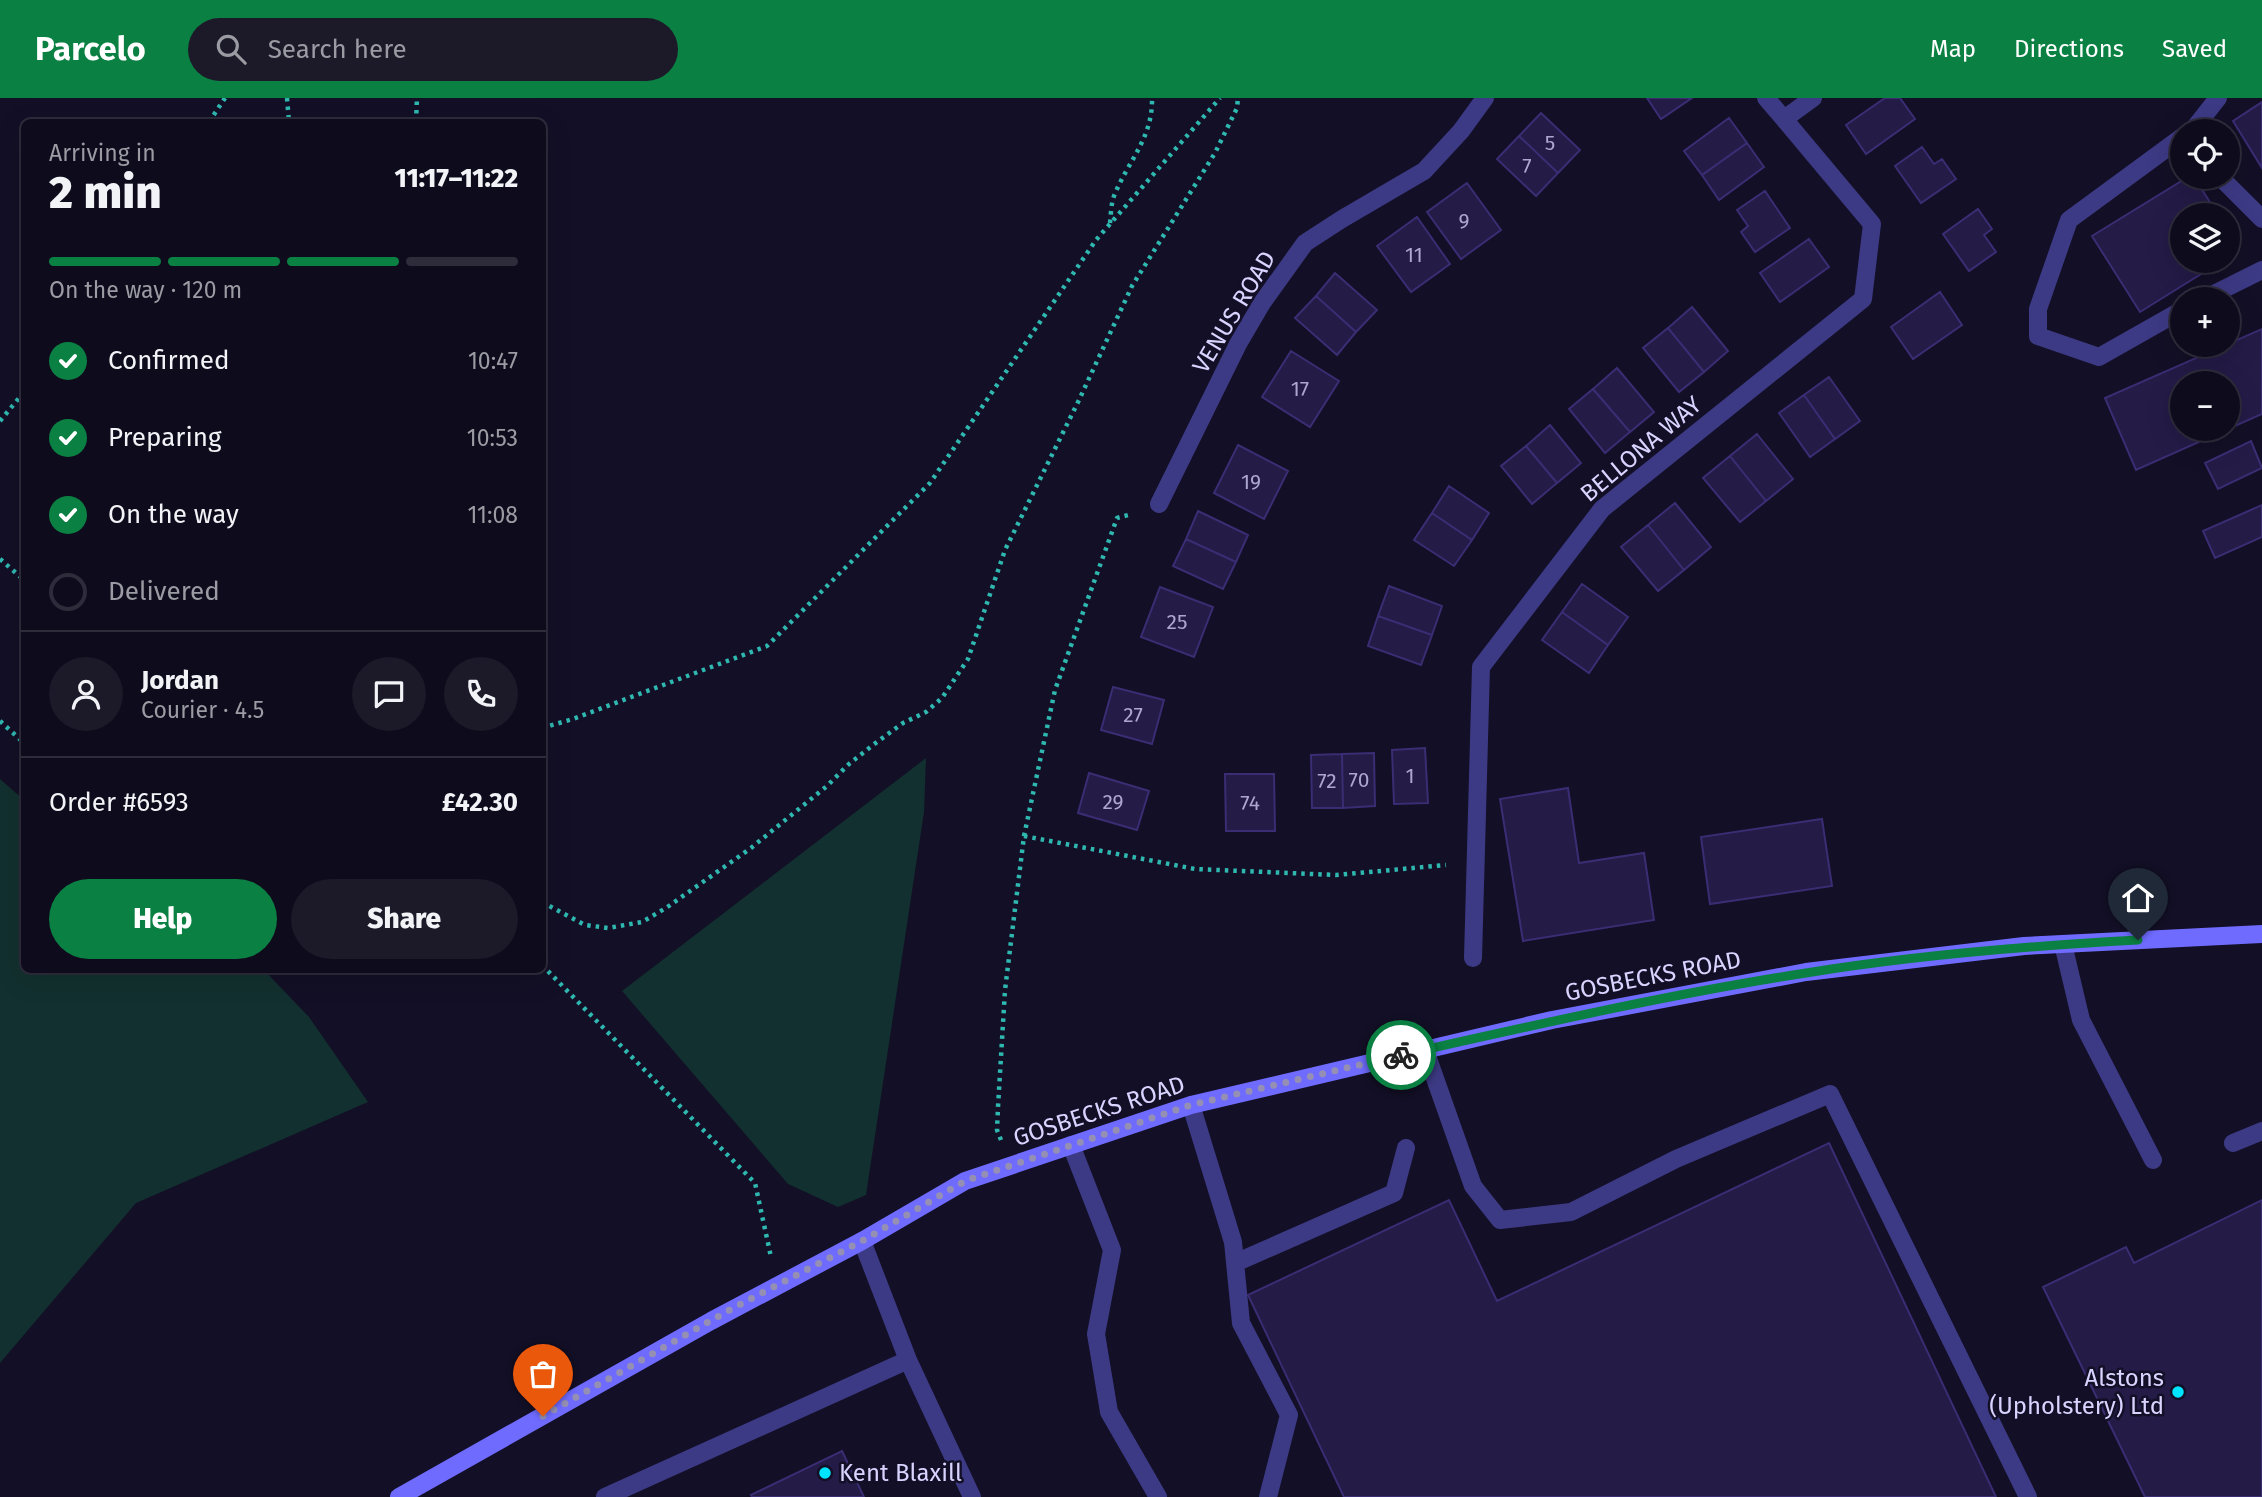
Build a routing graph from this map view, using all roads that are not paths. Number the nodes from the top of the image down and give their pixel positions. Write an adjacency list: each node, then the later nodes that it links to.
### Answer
1 (1485, 98): 13 (street, VENUS ROAD)
2 (1766, 98): 5 (street)
3 (1813, 98): 5 (street)
4 (2218, 98): 6 (street)
5 (1784, 119): 16 (street, BELLONA WAY)
6 (2200, 119)
7 (2170, 146): 12 (street)
8 (2232, 189): 9 (street)
9 (2262, 219)
10 (2262, 270): 11 (street)
11 (2228, 287)
12 (2170, 317)
13 (1159, 504)
14 (2262, 934): 15 (street, GOSBECKS ROAD)
15 (2063, 944): 17 (street, GOSBECKS ROAD); 23 (street)
16 (1474, 958)
17 (1425, 1050): 18 (street, GOSBECKS ROAD); 32 (street)
18 (1191, 1105): 21 (street, GOSBECKS ROAD); 25 (street)
19 (2262, 1130): 20 (street)
20 (2233, 1143)
21 (1071, 1145): 24 (street, GOSBECKS ROAD); 30 (street)
22 (1406, 1148): 25 (street)
23 (2153, 1160)
24 (862, 1241): 26 (street); 27 (street, GOSBECKS ROAD)
25 (1235, 1263): 31 (street)
26 (908, 1360): 28 (street); 29 (street)
27 (399, 1497)
28 (605, 1497)
29 (972, 1497)
30 (1158, 1497)
31 (1268, 1497)
32 (2028, 1497)

